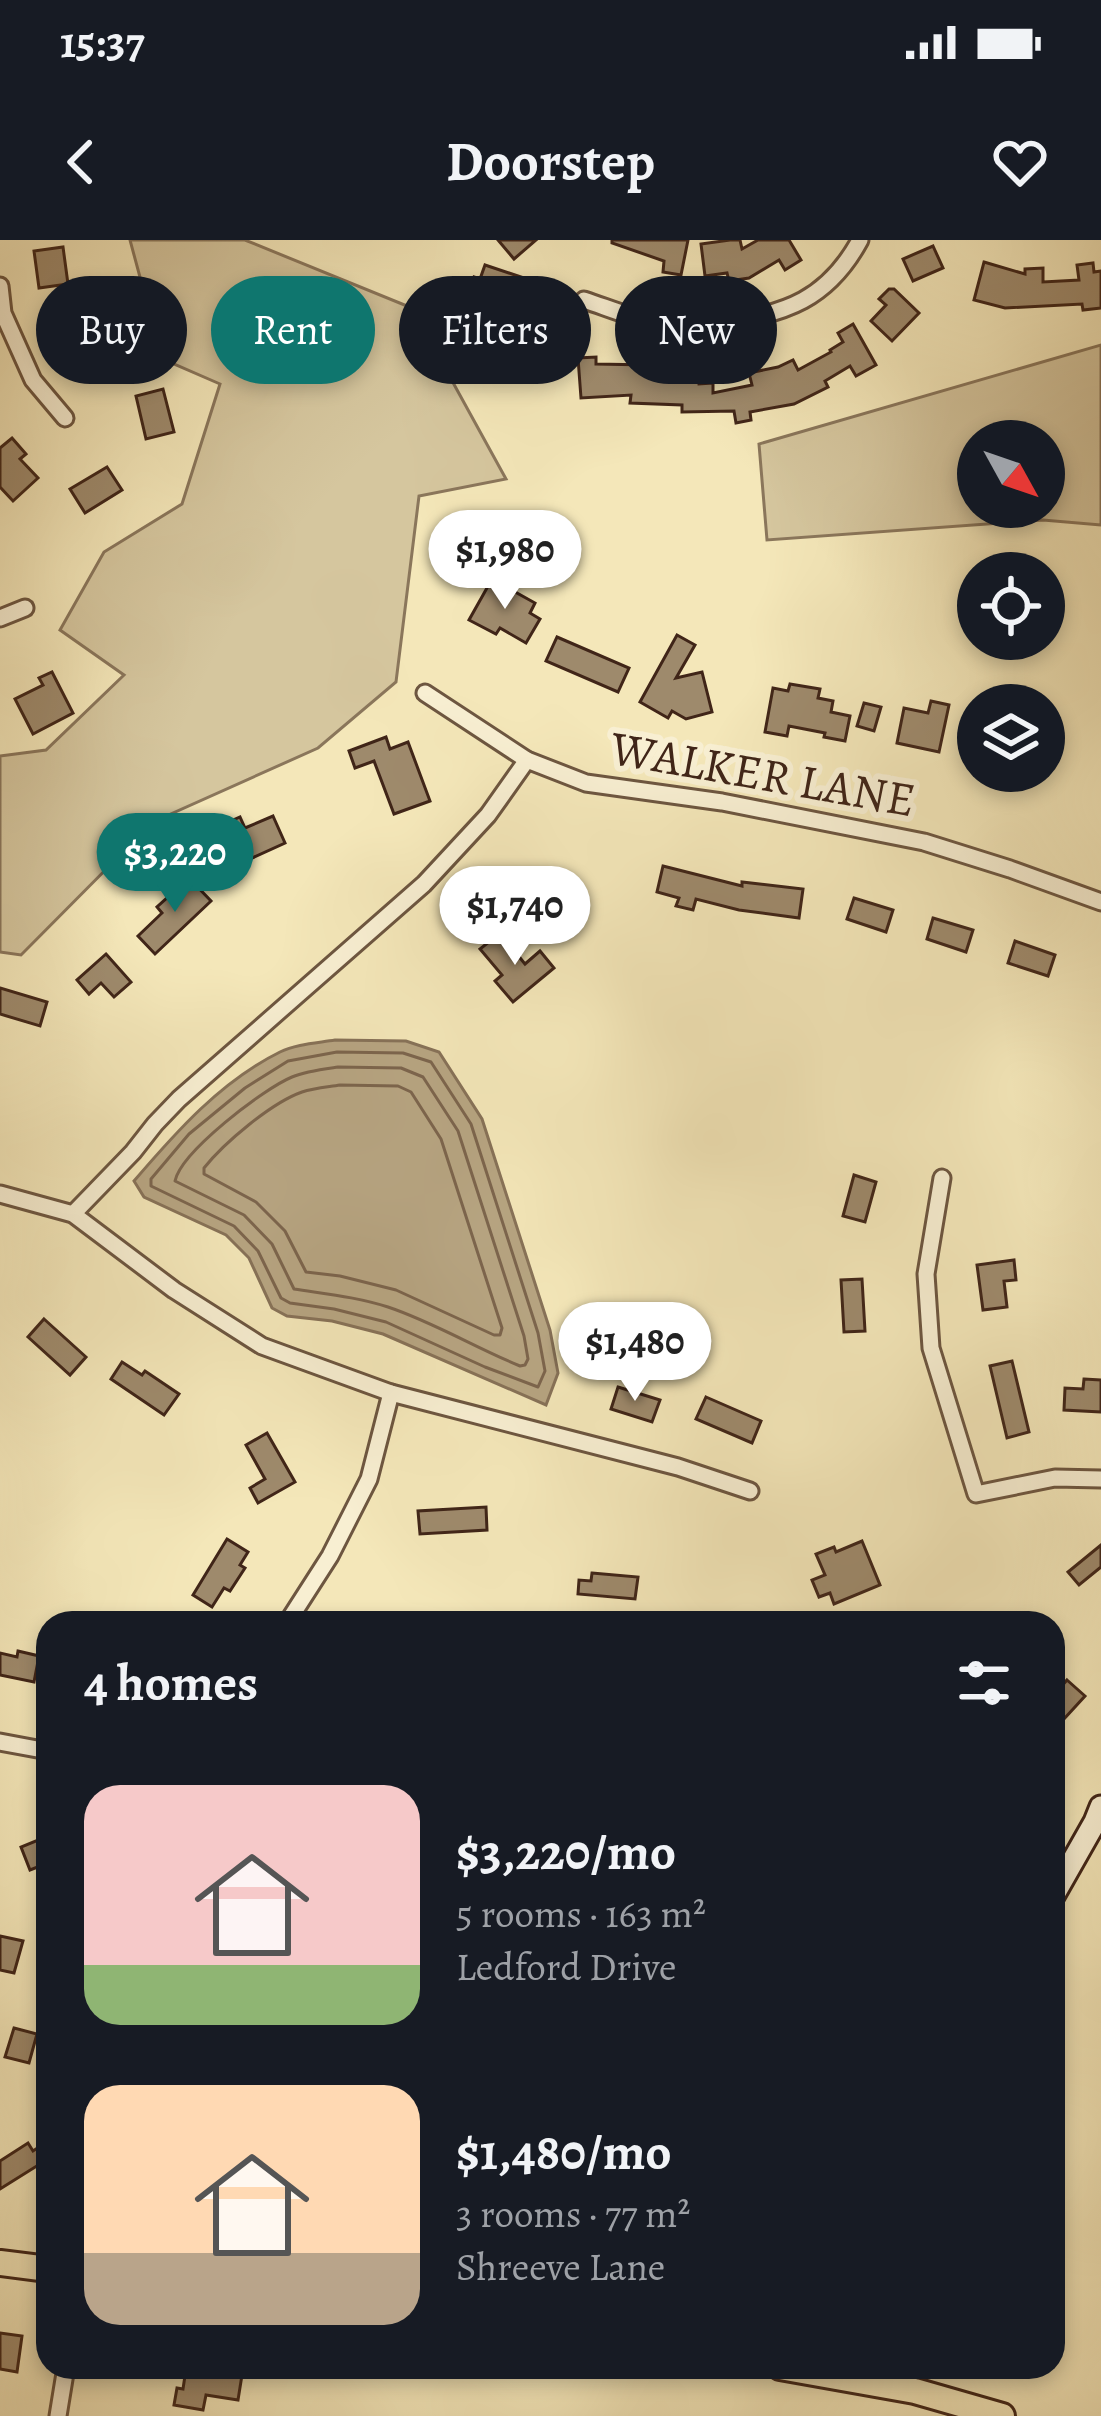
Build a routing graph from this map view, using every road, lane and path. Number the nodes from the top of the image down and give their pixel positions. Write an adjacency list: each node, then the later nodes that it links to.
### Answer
1 (860, 240): 3 (street)
2 (0, 286): 4 (street)
3 (591, 302)
4 (65, 418)
5 (25, 608): 6 (street)
6 (0, 618)
7 (425, 693): 8 (street, WALKER LANE)
8 (527, 760): 9 (street, WALKER LANE); 12 (street)
9 (1101, 902)
10 (942, 1178): 14 (street)
11 (0, 1194): 12 (street)
12 (73, 1214): 13 (street)
13 (391, 1394): 15 (street); 16 (street)
14 (1101, 1479)
15 (750, 1491)
16 (295, 1611)
17 (0, 1742): 18 (street)
18 (36, 1749)
19 (1101, 1807): 20 (street)
20 (1065, 1875)
21 (0, 2263): 22 (main road)
22 (36, 2268)
23 (64, 2379): 25 (street)
24 (848, 2379): 26 (main road)
25 (58, 2416)
26 (1002, 2416)

